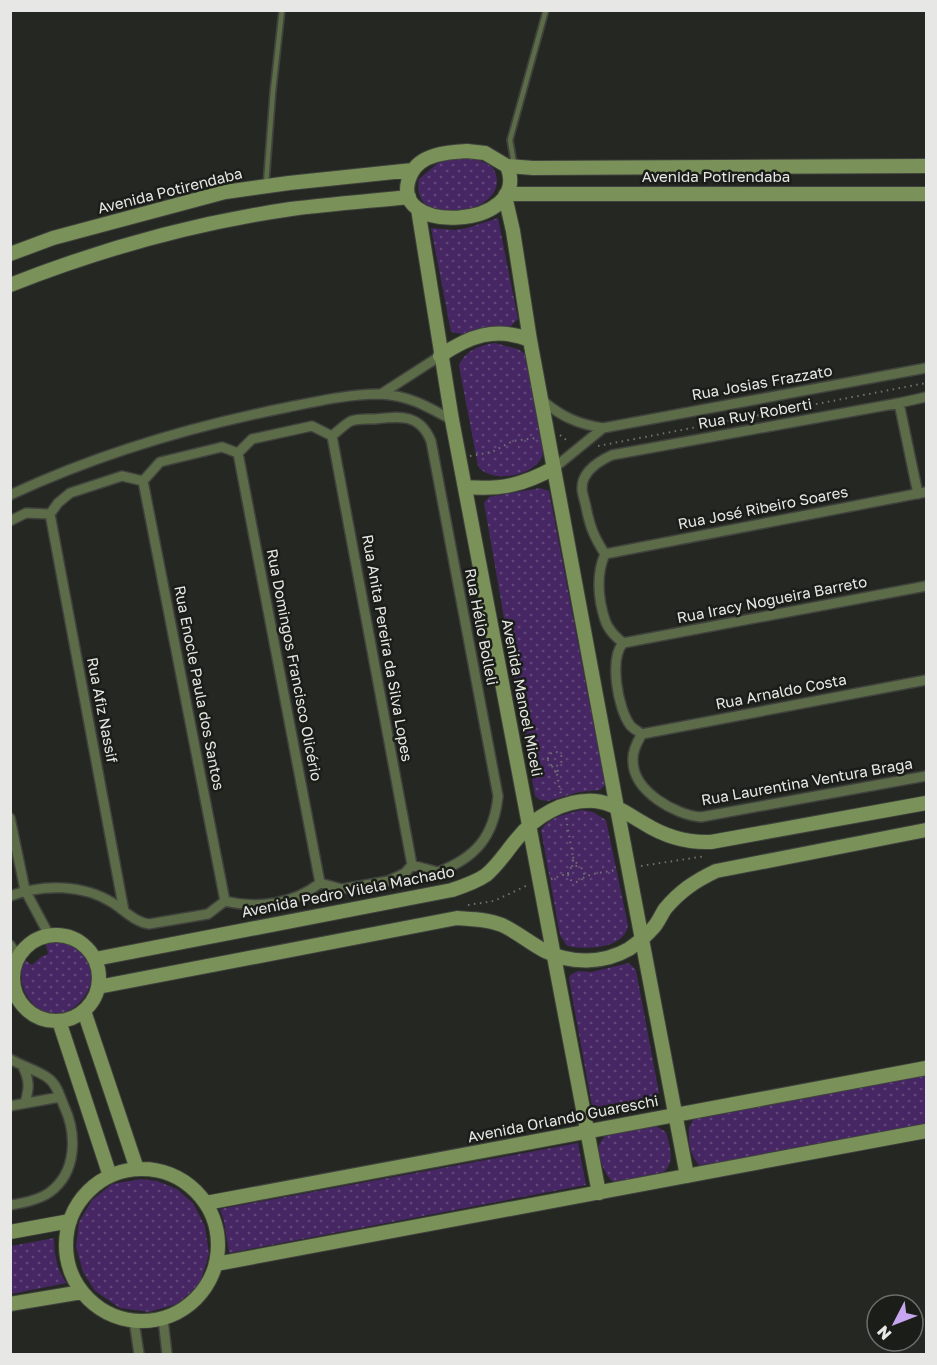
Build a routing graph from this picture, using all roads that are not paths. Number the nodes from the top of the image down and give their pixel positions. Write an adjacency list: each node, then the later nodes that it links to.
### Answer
1 (282, 10): 6 (lane)
2 (546, 10): 4 (lane)
3 (927, 166): 4 (street, Avenida Potirendaba)
4 (511, 167): 5 (street); 8 (street)
5 (413, 170): 6 (street, Avenida Potirendaba); 9 (street)
6 (266, 186): 11 (street, Avenida Potirendaba)
7 (927, 194): 8 (street, Avenida Potirendaba)
8 (505, 195): 10 (street); 13 (street)
9 (409, 197): 10 (street); 12 (street)
10 (418, 209): 14 (street, Avenida Manoel Miceli)
11 (10, 254)
12 (10, 285)
13 (530, 340): 14 (street); 18 (street)
14 (440, 356): 16 (street); 20 (street, Avenida Manoel Miceli)
15 (927, 368): 21 (street, Rua Josias Frazzato)
16 (381, 394): 20 (street); 28 (street)
17 (927, 397): 19 (street, Rua Ruy Roberti)
18 (543, 401): 21 (street, Rua Josias Frazzato); 24 (street)
19 (899, 403): 27 (street); 31 (street, Rua Ruy Roberti)
20 (452, 420): 26 (street, Avenida Manoel Miceli)
21 (603, 428): 24 (street, Rua Josias Frazzato)
22 (332, 436): 23 (street); 42 (street, Rua Anita Pereira da Silva Lopes); 42 (street, Rua Hélio Bolleli)
23 (238, 453): 25 (street); 43 (street, Rua Domingos Francisco Olicério)
24 (554, 468): 26 (street); 38 (street)
25 (143, 481): 29 (street); 46 (street, Rua Enocle Paula dos Santos)
26 (465, 487): 40 (street, Avenida Manoel Miceli)
27 (922, 493): 31 (street, Rua José Ribeiro Soares)
28 (10, 495)
29 (50, 514): 30 (street); 47 (street, Rua Afiz Nassif)
30 (10, 521)
31 (605, 554): 33 (street)
32 (927, 586): 33 (street, Rua Iracy Nogueira Barreto)
33 (623, 643): 35 (street)
34 (927, 680): 35 (street, Rua Arnaldo Costa)
35 (642, 734): 36 (street, Rua Laurentina Ventura Braga)
36 (927, 776)
37 (927, 803): 38 (street, Avenida Pedro Vilela Machado)
38 (617, 808): 40 (street, Avenida Pedro Vilela Machado); 49 (street)
39 (10, 818): 44 (street)
40 (529, 826): 51 (street, Avenida Manoel Miceli); 52 (street, Avenida Pedro Vilela Machado)
41 (927, 830): 49 (street)
42 (412, 865): 43 (street)
43 (320, 883): 46 (street)
44 (25, 891): 45 (street); 47 (street); 48 (street)
45 (10, 896)
46 (225, 901): 47 (street)
47 (124, 911)
48 (49, 935): 50 (street); 52 (street)
49 (642, 938): 51 (street); 62 (street)
50 (14, 950): 55 (street)
51 (554, 954): 53 (street); 63 (street, Avenida Manoel Miceli)
52 (95, 959): 53 (street)
53 (98, 987): 54 (street)
54 (84, 1011): 55 (street); 65 (street)
55 (59, 1021): 66 (street)
56 (10, 1059): 57 (street)
57 (21, 1065): 59 (street); 60 (street)
58 (927, 1068): 62 (street, Avenida Orlando Guareschi)
59 (60, 1097): 60 (street); 70 (street)
60 (26, 1103): 61 (street)
61 (10, 1106)
62 (676, 1115): 63 (street, Avenida Orlando Guareschi); 67 (street)
63 (587, 1131): 68 (street, Avenida Manoel Miceli); 69 (street, Avenida Orlando Guareschi)
64 (927, 1131): 67 (street)
65 (137, 1169): 66 (street); 69 (street)
66 (110, 1176): 71 (street)
67 (687, 1176): 68 (street)
68 (599, 1192): 73 (street)
69 (206, 1203): 73 (street)
70 (10, 1205)
71 (70, 1221): 72 (street); 74 (street)
72 (10, 1232)
73 (216, 1264): 76 (street)
74 (82, 1292): 75 (street); 77 (street)
75 (10, 1304)
76 (163, 1319): 77 (street); 79 (street)
77 (134, 1321): 78 (street)
78 (139, 1354)
79 (167, 1354)

